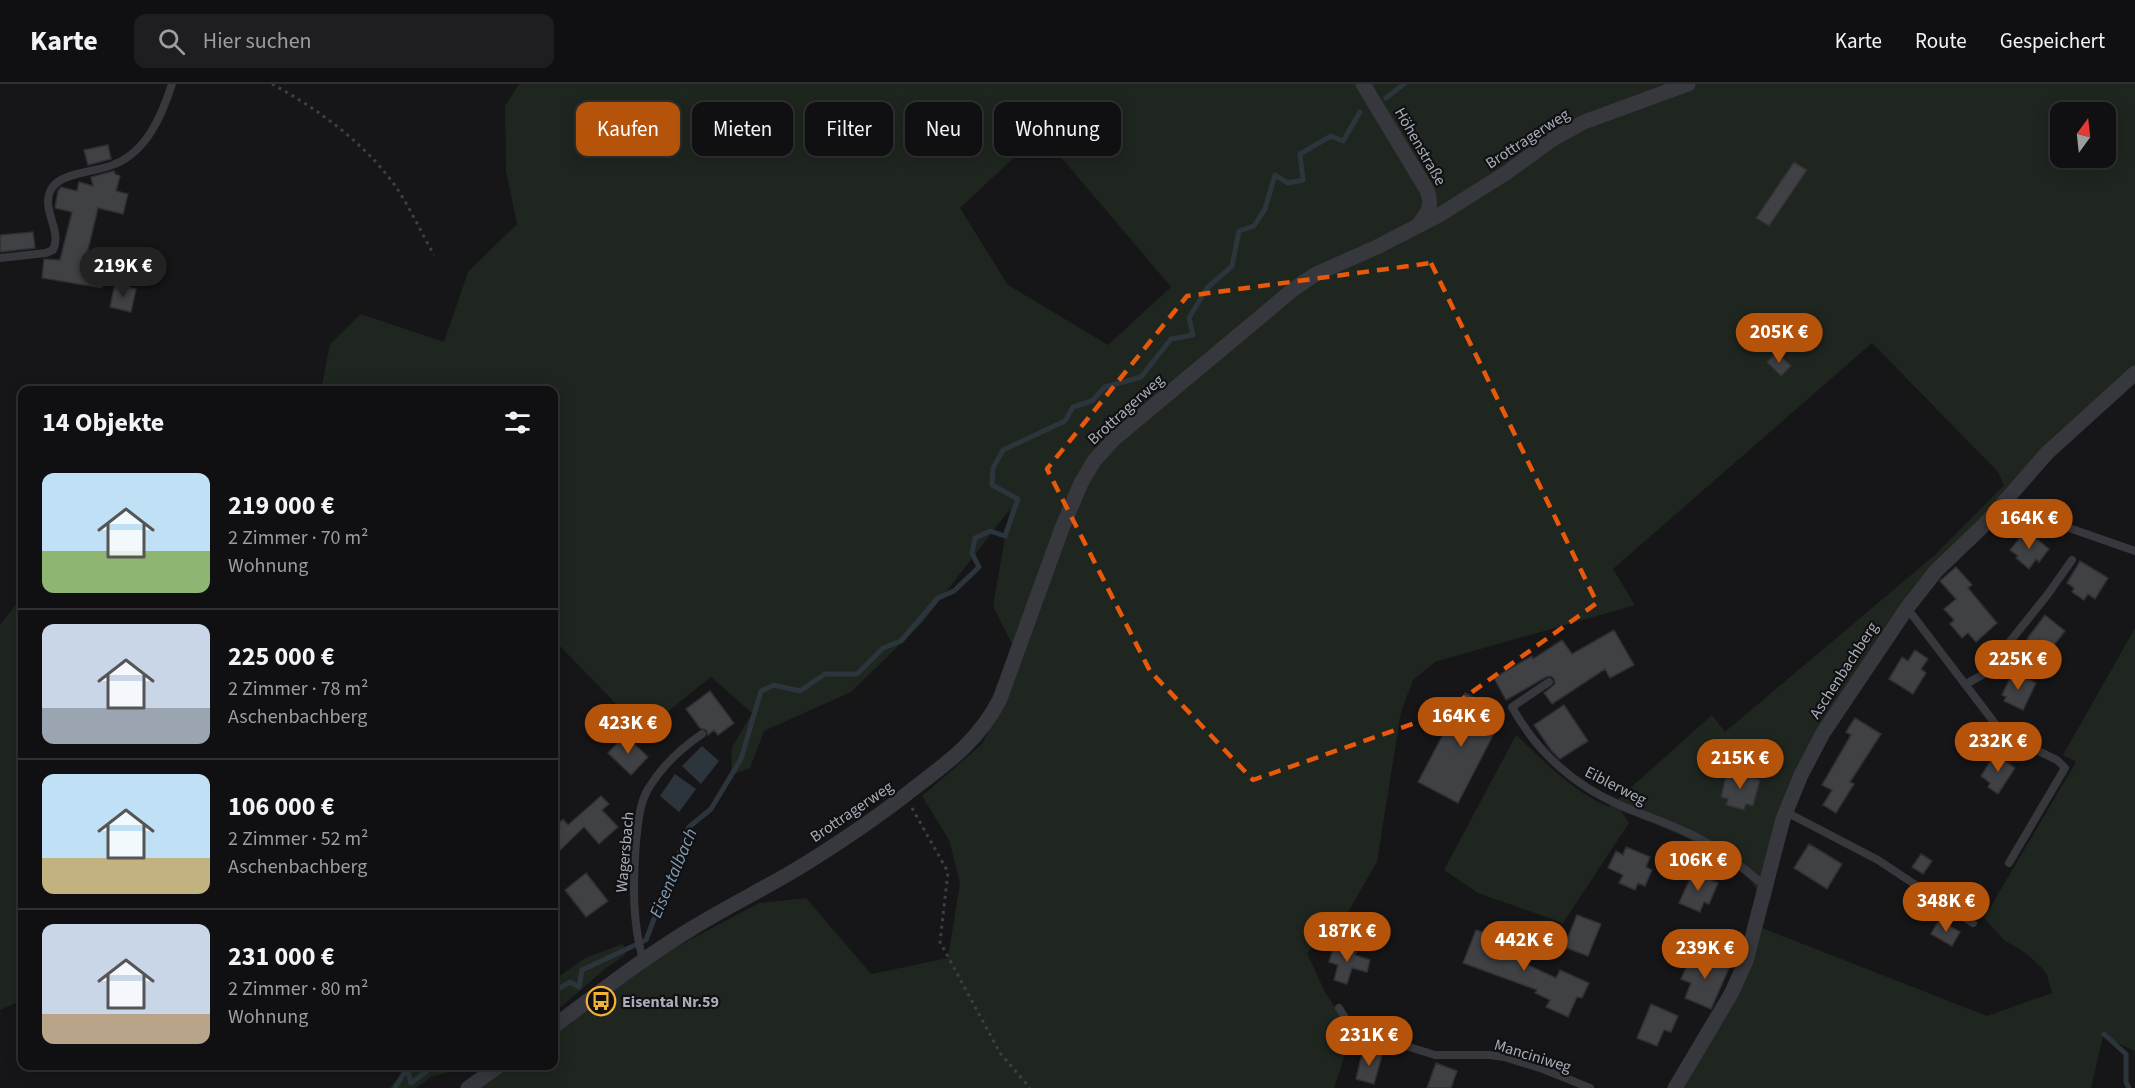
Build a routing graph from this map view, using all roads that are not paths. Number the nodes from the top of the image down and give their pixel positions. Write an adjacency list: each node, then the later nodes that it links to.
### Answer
1 (172, 84): 5 (lane)
2 (1363, 84): 4 (street, Höhenstraße)
3 (1688, 84): 4 (street, Brottragerweg)
4 (1416, 227): 18 (street, Brottragerweg)
5 (0, 258)
6 (2135, 373): 7 (street, Aschenbachberg)
7 (2003, 505): 8 (lane); 10 (street, Aschenbachberg)
8 (2135, 551)
9 (2072, 561): 12 (lane)
10 (1907, 608): 12 (lane); 14 (street, Aschenbachberg)
11 (1549, 682): 16 (lane, Eiblerweg)
12 (1966, 684): 15 (lane)
13 (702, 734): 18 (lane, Wagersbach)
14 (1786, 812): 16 (street, Aschenbachberg); 17 (lane)
15 (2009, 863)
16 (1766, 887): 24 (street, Aschenbachberg)
17 (1973, 923)
18 (640, 949): 20 (street, Brottragerweg)
19 (1339, 1008): 23 (lane, Manciniweg)
20 (558, 1022)
21 (493, 1070): 22 (street)
22 (468, 1088)
23 (1590, 1088)
24 (1675, 1088)

